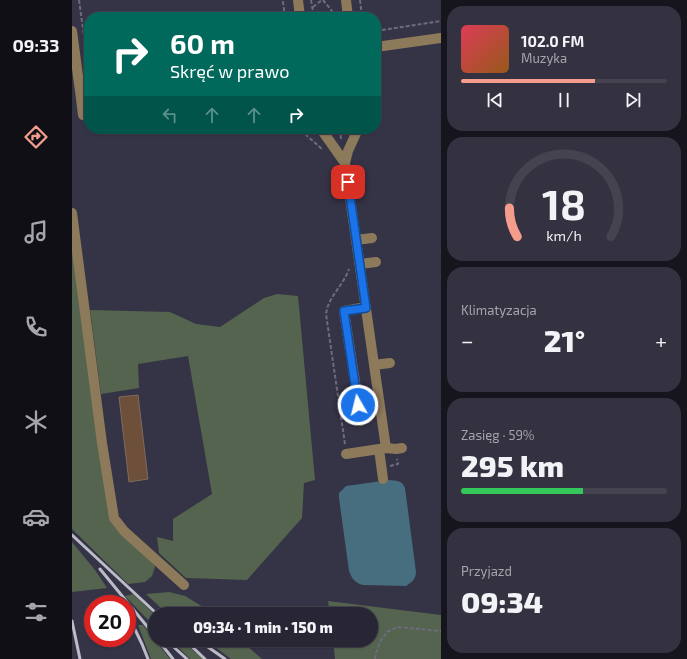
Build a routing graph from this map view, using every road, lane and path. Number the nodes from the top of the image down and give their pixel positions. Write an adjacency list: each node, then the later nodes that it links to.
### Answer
1 (80, 0): 18 (path)
2 (285, 0): 9 (path)
3 (298, 0): 10 (lane)
4 (312, 0): 8 (path)
5 (322, 0): 8 (path); 12 (path)
6 (346, 0): 13 (lane)
7 (360, 0): 14 (path)
8 (312, 7): 11 (path)
9 (284, 12)
10 (299, 12)
11 (313, 12)
12 (332, 12)
13 (347, 12)
14 (361, 12)
15 (441, 21): 16 (path)
16 (381, 30)
17 (72, 31): 21 (lane)
18 (84, 33)
19 (441, 38): 20 (lane)
20 (381, 46)
21 (84, 90): 22 (lane)
22 (83, 115)
23 (305, 134): 30 (path)
24 (325, 134): 29 (lane)
25 (340, 134): 27 (path)
26 (356, 134): 28 (lane)
27 (341, 140)
28 (352, 142): 29 (lane); 31 (lane)
29 (331, 143): 31 (lane)
30 (323, 150)
31 (345, 163): 34 (lane)
32 (72, 213): 46 (lane)
33 (372, 238): 34 (lane)
34 (356, 240): 36 (lane)
35 (376, 262): 36 (lane)
36 (360, 264): 38 (lane)
37 (350, 276): 44 (path)
38 (366, 308): 40 (lane); 41 (lane)
39 (390, 363): 40 (lane)
40 (374, 366): 43 (lane)
41 (360, 421)
42 (402, 448): 43 (lane)
43 (382, 449): 44 (lane); 45 (lane)
44 (346, 454)
45 (383, 479)
46 (184, 584)
47 (441, 631): 48 (path)
48 (375, 659)

